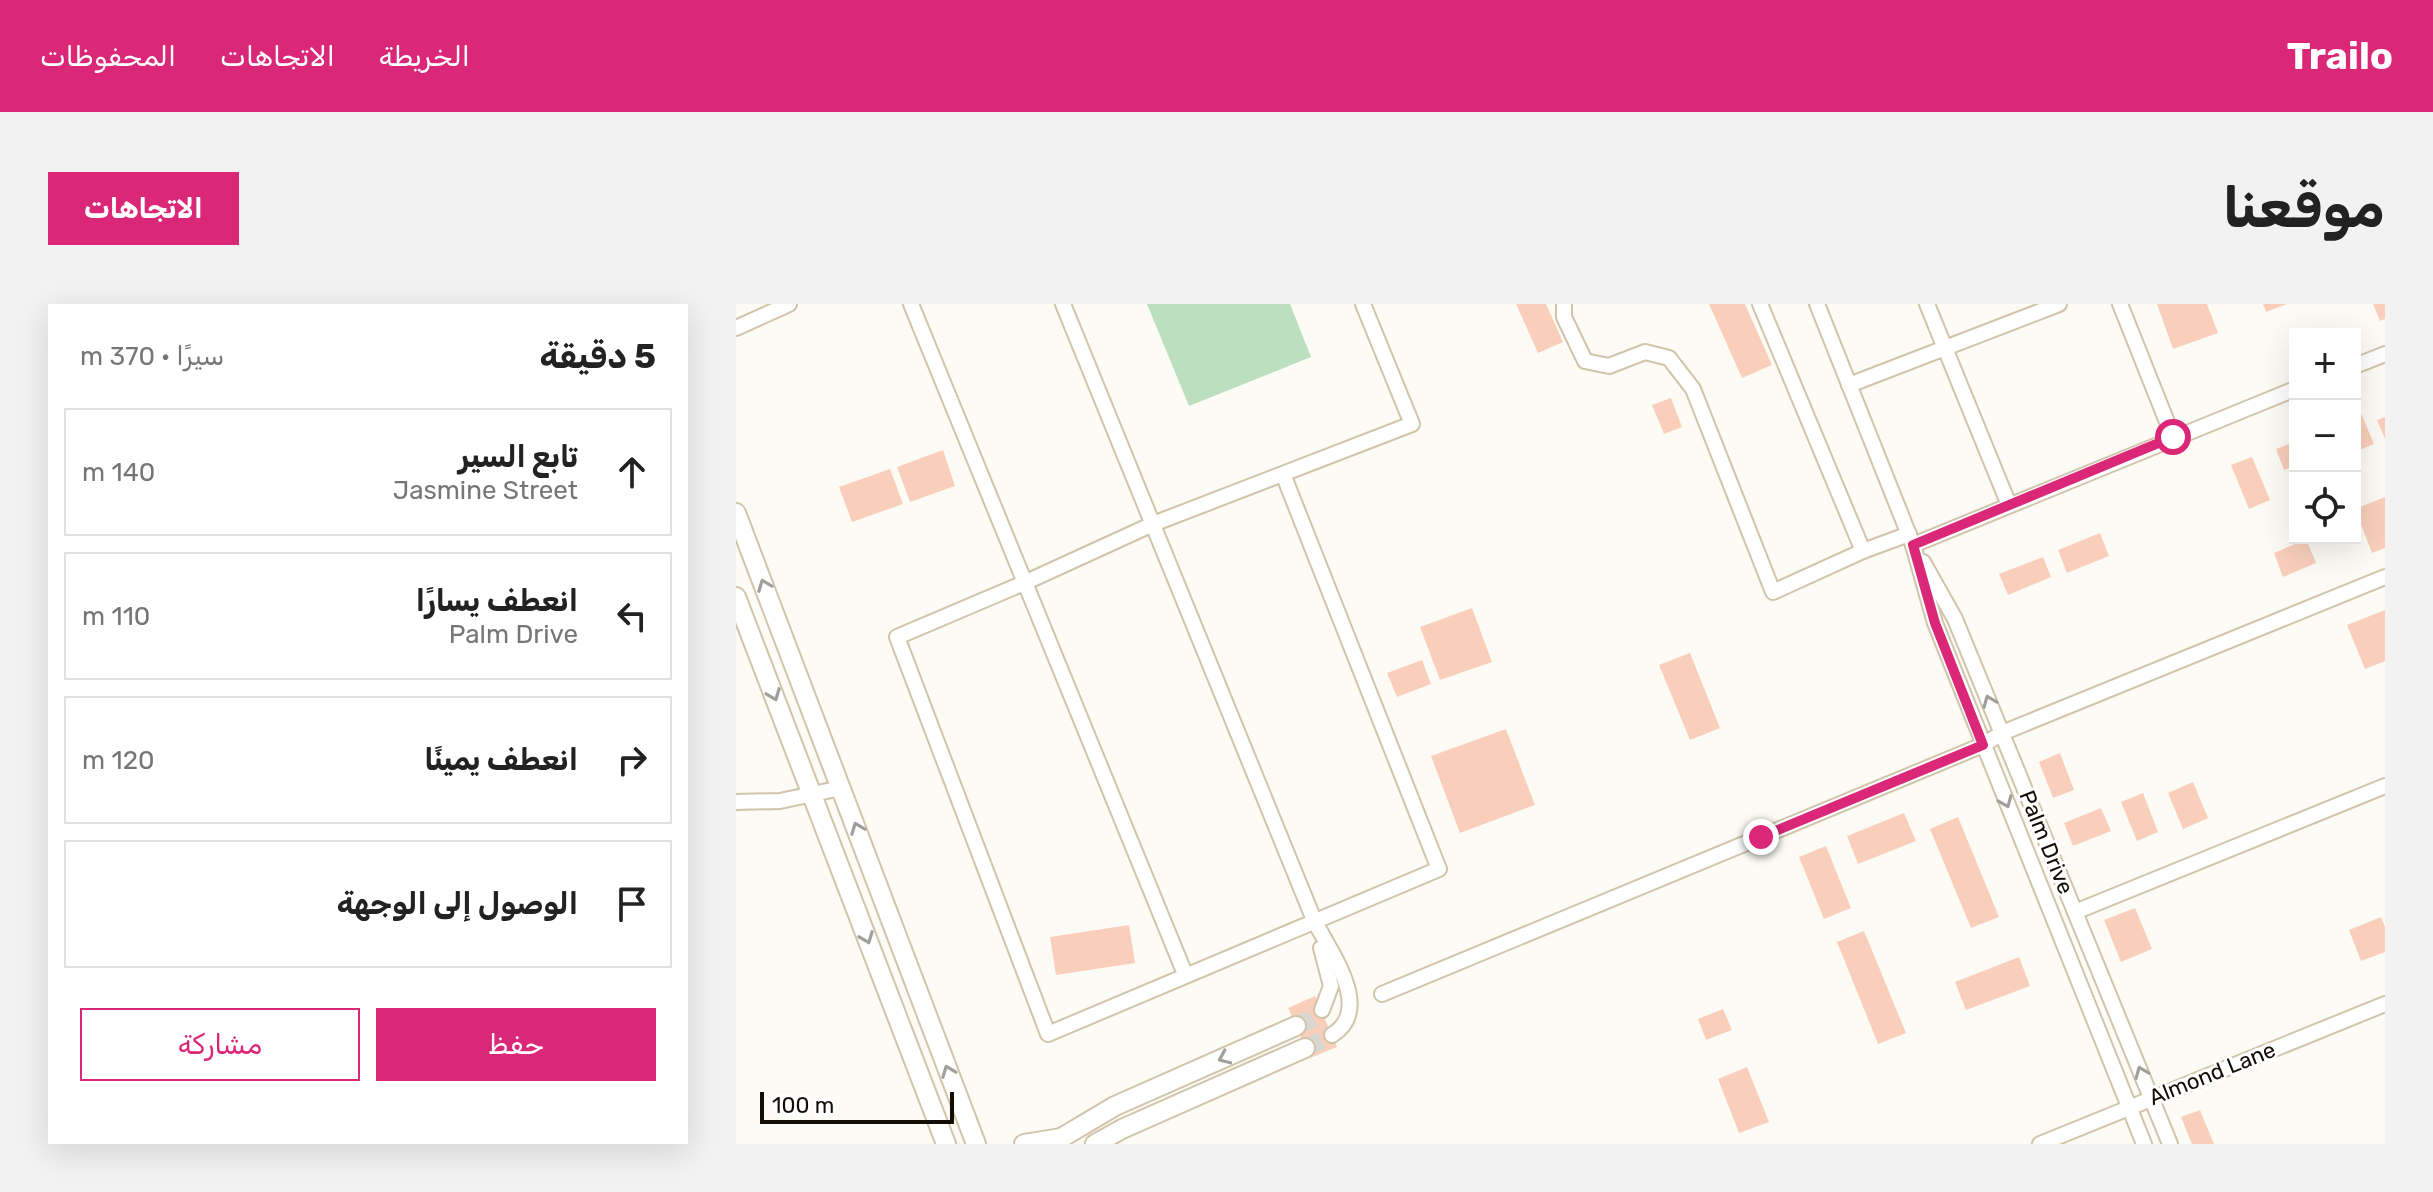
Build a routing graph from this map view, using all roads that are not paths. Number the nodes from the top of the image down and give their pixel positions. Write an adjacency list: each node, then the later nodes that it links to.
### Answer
1 (789, 304): 11 (street)
2 (911, 304): 25 (street)
3 (1063, 304): 21 (street)
4 (1363, 304): 18 (street)
5 (1564, 304): 23 (street)
6 (1760, 304): 23 (street)
7 (1817, 304): 15 (street, Palm Drive)
8 (1927, 304): 12 (street)
9 (2059, 304): 12 (street)
10 (2120, 304): 17 (street)
11 (739, 326)
12 (1945, 348): 15 (street); 19 (street)
13 (2385, 354): 14 (street)
14 (2361, 364)
15 (1849, 385): 22 (street, Palm Drive)
16 (2289, 391): 17 (street)
17 (2173, 437): 19 (street)
18 (1283, 474): 21 (street); 34 (street)
19 (2009, 505): 22 (street)
20 (736, 513): 30 (main road, one-way to 20)
21 (1153, 524): 25 (street); 34 (street)
22 (1911, 539): 23 (street); 27 (street, Palm Drive, one-way to 22); 28 (street, Palm Drive)
23 (1863, 551)
24 (2385, 577): 27 (street)
25 (1024, 583): 35 (street); 35 (street)
26 (736, 597): 31 (main road, one-way to 31)
27 (2002, 733): 28 (street); 33 (street, Palm Drive)
28 (1983, 745): 36 (street); 48 (street, Palm Drive, one-way to 48)
29 (2385, 786): 33 (street)
30 (841, 788): 31 (street); 49 (main road, one-way to 30)
31 (812, 796): 32 (street); 45 (main road, one-way to 45)
32 (736, 802)
33 (2075, 912): 47 (street, Palm Drive, one-way to 33)
34 (1314, 920): 35 (street); 38 (street); 40 (street)
35 (1185, 974)
36 (1382, 994)
37 (2385, 1004): 47 (street, Almond Lane)
38 (1322, 1010)
39 (1296, 1026): 41 (main road)
40 (1332, 1035)
41 (1272, 1037): 43 (street); 44 (main road, one-way to 44)
42 (1305, 1048): 43 (main road)
43 (1281, 1058): 46 (main road)
44 (1192, 1072): 46 (street); 50 (main road)
45 (925, 1089): 51 (main road); 52 (main road)
46 (1202, 1094): 55 (main road)
47 (2152, 1098): 48 (street, Almond Lane); 58 (street, Palm Drive)
48 (2130, 1108): 56 (street, Almond Lane); 57 (street, Palm Drive)
49 (974, 1138): 53 (main road)
50 (1056, 1141): 54 (main road)
51 (935, 1144)
52 (946, 1144)
53 (992, 1144)
54 (1024, 1144)
55 (1095, 1144)
56 (2040, 1144)
57 (2144, 1144)
58 (2170, 1144)

